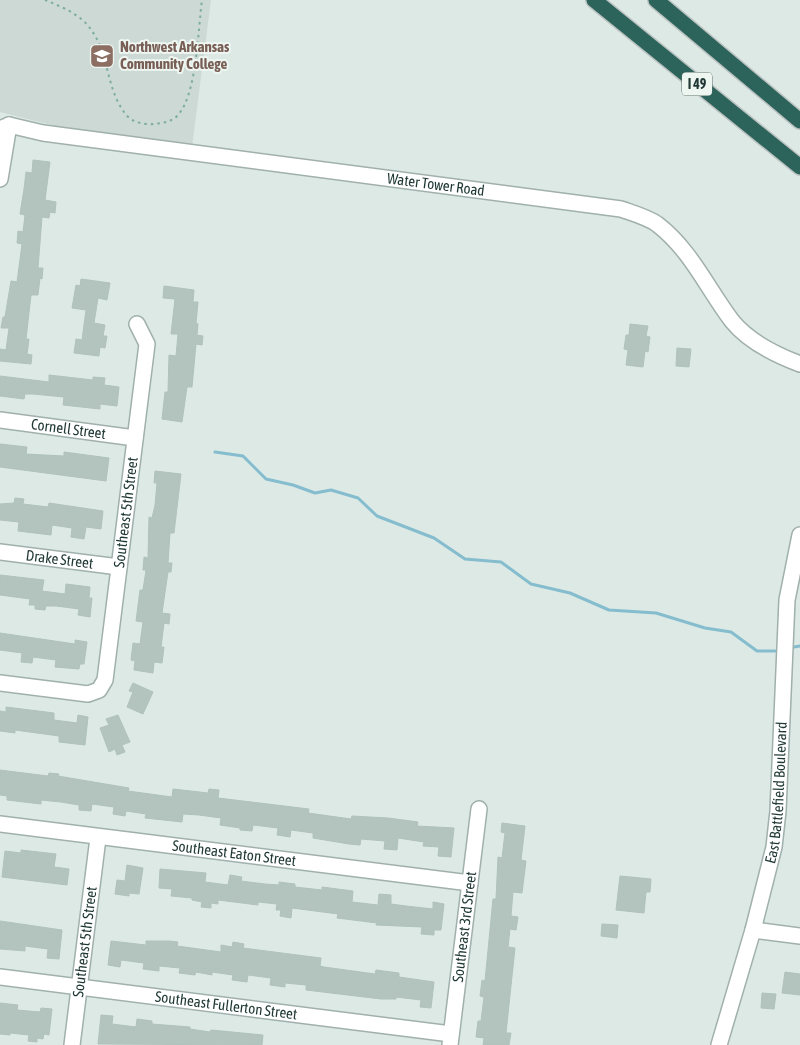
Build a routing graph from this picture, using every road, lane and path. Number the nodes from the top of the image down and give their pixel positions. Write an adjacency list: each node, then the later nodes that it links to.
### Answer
1 (45, 0): 2 (path)
2 (202, 0)
3 (594, 0): 7 (highway, I 49)
4 (656, 0): 5 (highway, I 49)
5 (800, 121)
6 (3, 123): 8 (street); 10 (street, Water Tower Road)
7 (800, 167)
8 (0, 174)
9 (137, 324): 12 (street, Southeast 5th Street)
10 (800, 364)
11 (0, 420): 12 (street, Cornell Street)
12 (136, 438): 15 (street, Southeast 5th Street)
13 (800, 535): 21 (street, East Battlefield Boulevard)
14 (0, 552): 15 (street, Drake Street)
15 (119, 567): 16 (street, Southeast 5th Street)
16 (0, 683)
17 (478, 809): 20 (street, Southeast 3rd Street)
18 (0, 824): 19 (street, Southeast Eaton Street)
19 (98, 838): 20 (street, Southeast Eaton Street); 24 (street, Southeast 5th Street)
20 (470, 883): 25 (street, Southeast 3rd Street)
21 (753, 930): 22 (street); 27 (street, East Battlefield Boulevard)
22 (800, 936)
23 (0, 977): 24 (street, Southeast Fullerton Street)
24 (79, 987): 25 (street, Southeast Fullerton Street); 26 (street, Southeast 5th Street)
25 (451, 1040)
26 (72, 1045)
27 (719, 1045)

